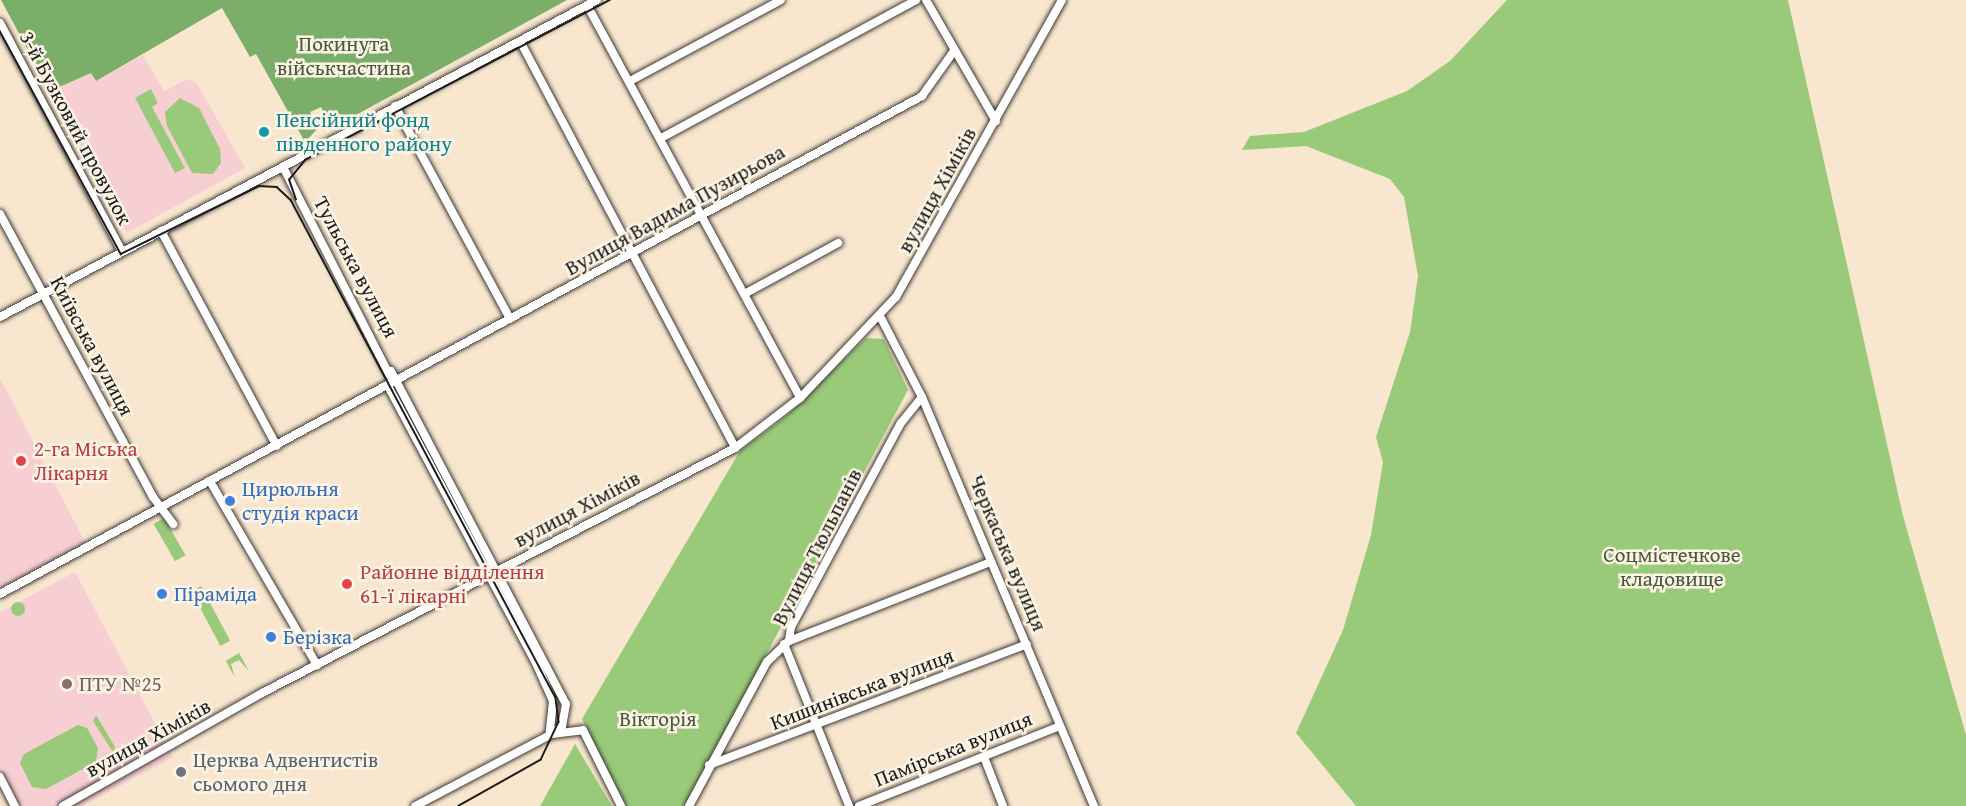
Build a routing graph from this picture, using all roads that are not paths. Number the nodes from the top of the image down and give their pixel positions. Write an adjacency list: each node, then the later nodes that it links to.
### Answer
1 (597, 0): 6 (street)
2 (781, 0): 10 (street)
3 (916, 0): 13 (street)
4 (926, 0): 9 (street)
5 (1062, 0): 12 (street, вулиця Хіміків)
6 (587, 5): 8 (street); 10 (street)
7 (0, 23): 19 (street, 3-й Бузковий провулок)
8 (521, 43): 11 (street); 20 (street)
9 (954, 51): 12 (street); 16 (street, Вулиця Вадима Пузирьова)
10 (630, 81): 13 (street)
11 (395, 106): 14 (street); 25 (street)
12 (996, 121): 24 (street, вулиця Хіміків)
13 (661, 138): 16 (street)
14 (283, 167): 17 (street); 26 (street, Тульська вулиця)
15 (0, 214): 22 (street, Київська вулиця)
16 (703, 215): 20 (street, Вулиця Вадима Пузирьова); 21 (street)
17 (161, 231): 19 (street); 29 (street)
18 (838, 243): 21 (street)
19 (121, 250): 22 (street)
20 (635, 254): 25 (street, Вулиця Вадима Пузирьова); 30 (street)
21 (746, 293): 28 (street)
22 (43, 295): 23 (street); 32 (street, Київська вулиця)
23 (0, 317)
24 (881, 318): 27 (street, Черкаська вулиця); 28 (street, вулиця Хіміків)
25 (510, 320): 26 (street, Вулиця Вадима Пузирьова)
26 (392, 384): 29 (street, Вулиця Вадима Пузирьова); 35 (street); 36 (street)
27 (922, 397): 34 (street, Черкаська вулиця); 38 (street, Вулиця Тюльпанів)
28 (800, 398): 30 (street, вулиця Хіміків)
29 (277, 446): 31 (street, Вулиця Вадима Пузирьова)
30 (735, 448): 35 (street, вулиця Хіміків)
31 (211, 483): 32 (street, Вулиця Вадима Пузирьова); 40 (street)
32 (165, 508): 33 (street, Київська вулиця); 37 (street, Вулиця Вадима Пузирьова)
33 (173, 524)
34 (991, 562): 38 (street); 39 (street, Черкаська вулиця)
35 (498, 573): 36 (street, вулиця Хіміків); 43 (street)
36 (489, 578): 40 (street, вулиця Хіміків); 43 (street)
37 (0, 594)
38 (787, 642): 42 (street); 45 (street, Вулиця Тюльпанів)
39 (1027, 644): 41 (street, Черкаська вулиця); 42 (street, Кишинівська вулиця)
40 (317, 665): 48 (street, вулиця Хіміків)
41 (1060, 726): 44 (street, Памірська вулиця); 55 (street, Черкаська вулиця)
42 (816, 727): 45 (street, Кишинівська вулиця); 52 (street)
43 (548, 735): 49 (street); 50 (street)
44 (984, 757): 53 (street, Памірська вулиця); 54 (street)
45 (709, 765): 51 (street, Вулиця Тюльпанів)
46 (0, 777): 47 (street)
47 (15, 806)
48 (63, 806)
49 (415, 806)
50 (621, 806)
51 (689, 806)
52 (849, 806)
53 (859, 806)
54 (1003, 806)
55 (1094, 806)

